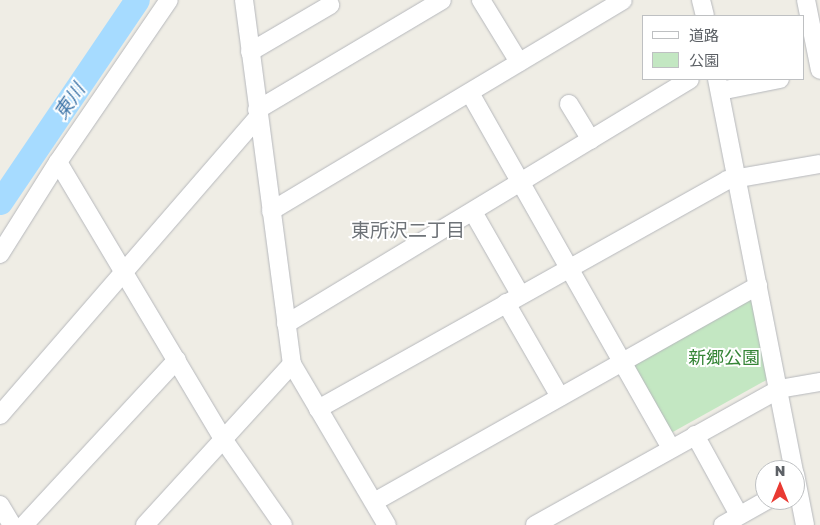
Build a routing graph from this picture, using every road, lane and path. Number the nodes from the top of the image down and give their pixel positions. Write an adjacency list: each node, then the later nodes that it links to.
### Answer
1 (170, 0): 21 (street)
2 (244, 0): 10 (street)
3 (442, 0): 19 (street)
4 (481, 0): 11 (street)
5 (623, 0): 11 (street)
6 (701, 0): 9 (street)
7 (806, 0): 12 (street)
8 (330, 5): 10 (street)
9 (704, 15)
10 (250, 52): 19 (street)
11 (519, 62): 17 (street)
12 (820, 70): 13 (street)
13 (805, 74)
14 (688, 80): 20 (street)
15 (770, 80): 16 (street)
16 (718, 85): 23 (street)
17 (470, 93): 24 (street); 25 (street)
18 (568, 104): 20 (street)
19 (258, 113): 25 (street); 29 (street)
20 (591, 140): 24 (street)
21 (58, 162): 27 (street); 29 (street)
22 (820, 164): 23 (street)
23 (737, 178): 28 (street); 30 (street)
24 (521, 184): 26 (street); 28 (street)
25 (271, 211): 32 (street)
26 (473, 212): 31 (street); 32 (street)
27 (0, 254)
28 (570, 267): 31 (street); 34 (street)
29 (124, 270): 33 (street); 40 (street)
30 (758, 286): 34 (street); 37 (street)
31 (513, 299): 38 (street); 39 (street)
32 (286, 324): 35 (street)
33 (177, 360): 42 (street); 52 (street)
34 (624, 362): 38 (street); 43 (street)
35 (292, 364): 39 (street); 42 (street)
36 (820, 382): 37 (street)
37 (779, 389): 41 (street); 44 (street)
38 (560, 397): 45 (street)
39 (318, 409): 45 (street)
40 (0, 415)
41 (695, 435): 43 (street); 49 (street)
42 (223, 439): 50 (street); 53 (street)
43 (671, 448): 55 (street)
44 (792, 460)
45 (374, 502): 54 (street)
46 (0, 505): 51 (street)
47 (755, 506): 49 (street)
48 (802, 510): 57 (street)
49 (739, 515): 56 (street)
50 (278, 523)
51 (12, 525)
52 (24, 525)
53 (146, 525)
54 (387, 525)
55 (535, 525)
56 (722, 525)
57 (805, 525)

